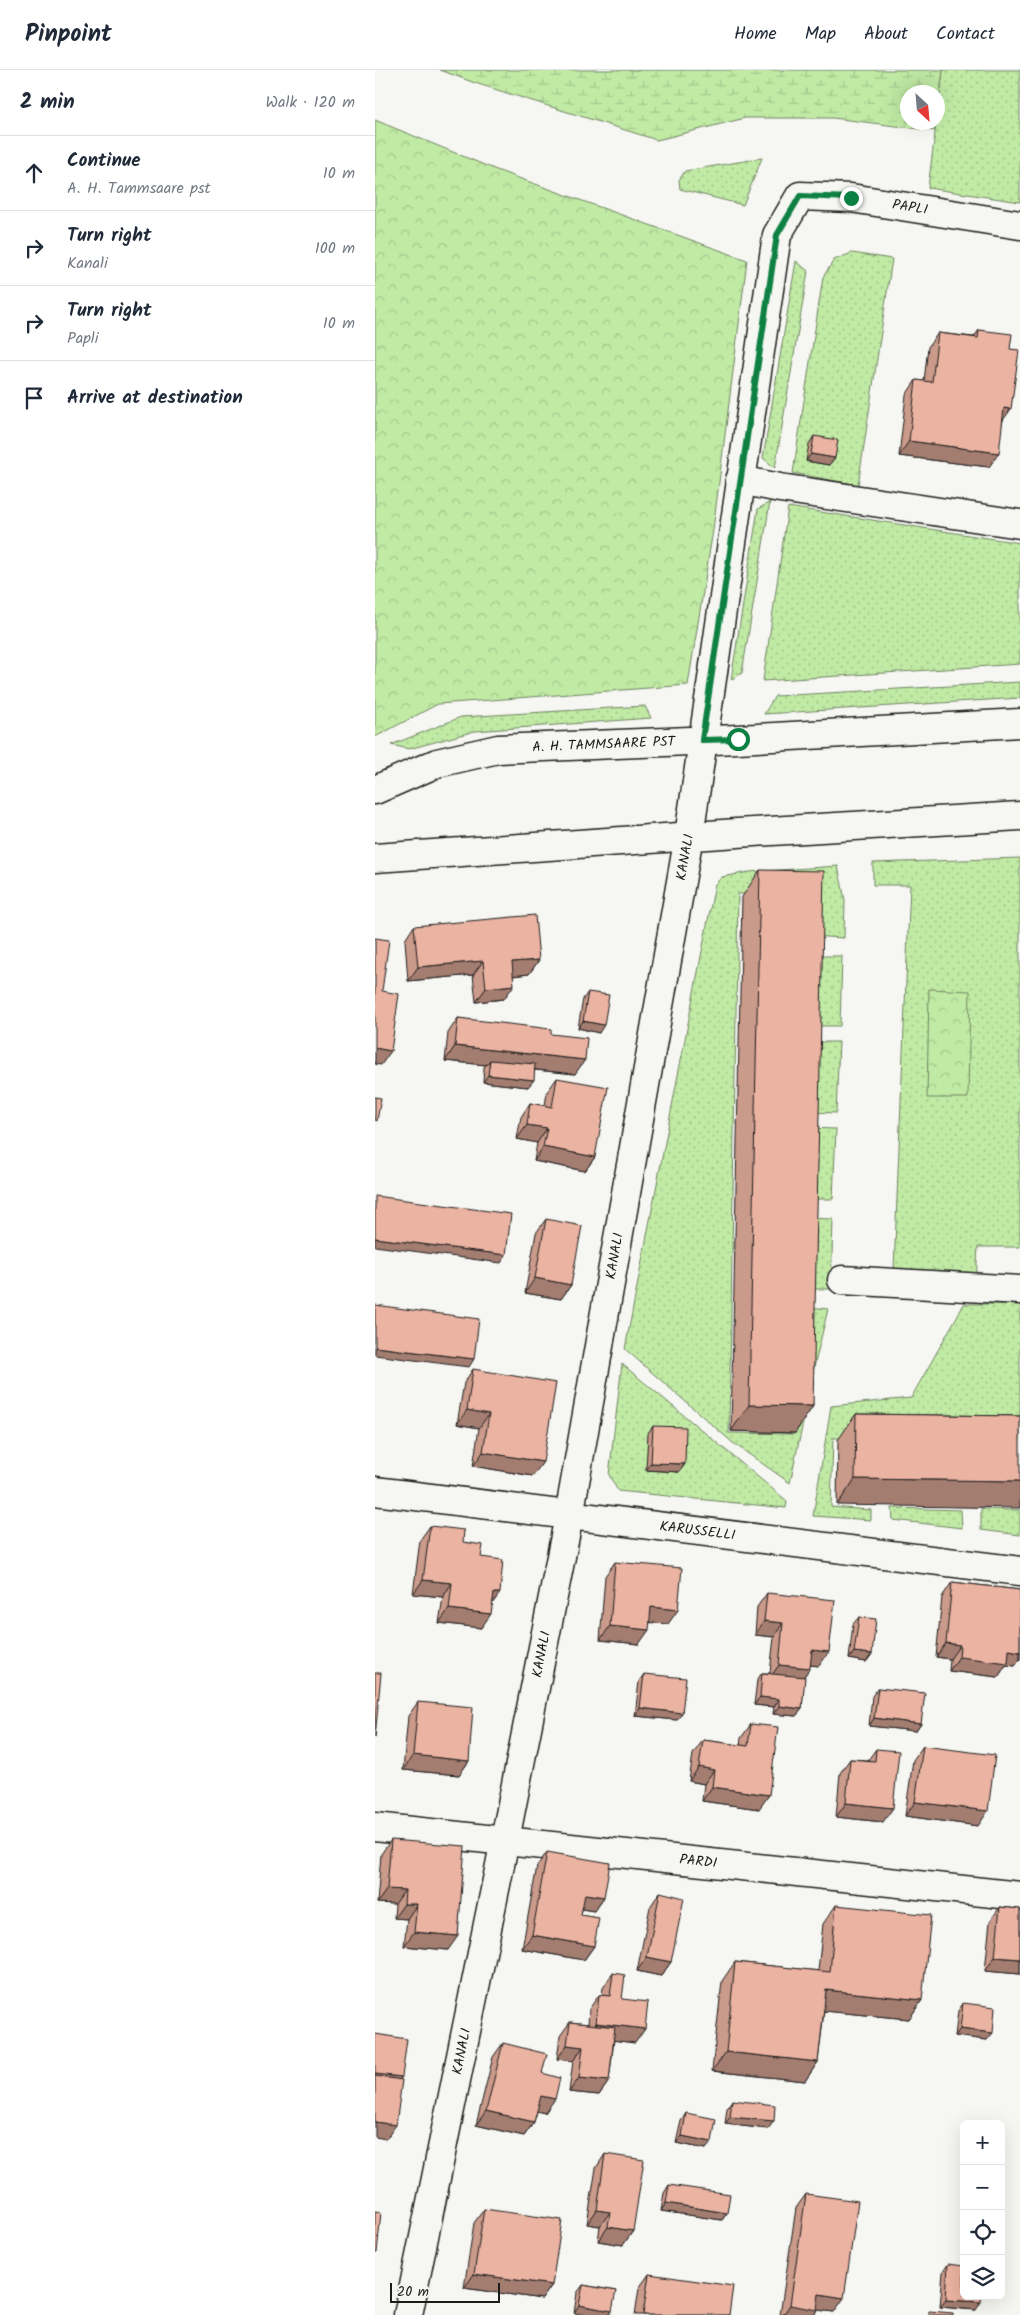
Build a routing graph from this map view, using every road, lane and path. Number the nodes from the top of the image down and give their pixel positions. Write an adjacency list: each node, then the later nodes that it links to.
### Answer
1 (800, 196): 2 (street, PAPLI); 3 (street, KANALI)
2 (1020, 225)
3 (740, 480): 4 (street); 6 (street, KANALI)
4 (1020, 524)
5 (1020, 723): 6 (street, A. H. TAMMSAARE PST)
6 (702, 740): 7 (street, A. H. TAMMSAARE PST); 9 (street, KANALI)
7 (375, 790)
8 (1020, 816): 9 (street)
9 (689, 836): 10 (street); 14 (street, KANALI)
10 (375, 858)
11 (842, 1280): 12 (street)
12 (1020, 1290)
13 (375, 1491): 14 (street, KARUSSELLI)
14 (569, 1516): 15 (street, KARUSSELLI); 17 (street, KANALI)
15 (1020, 1571)
16 (375, 1827): 17 (street, PARDI)
17 (505, 1841): 18 (street, PARDI); 19 (street, KANALI)
18 (1020, 1896)
19 (408, 2315)

